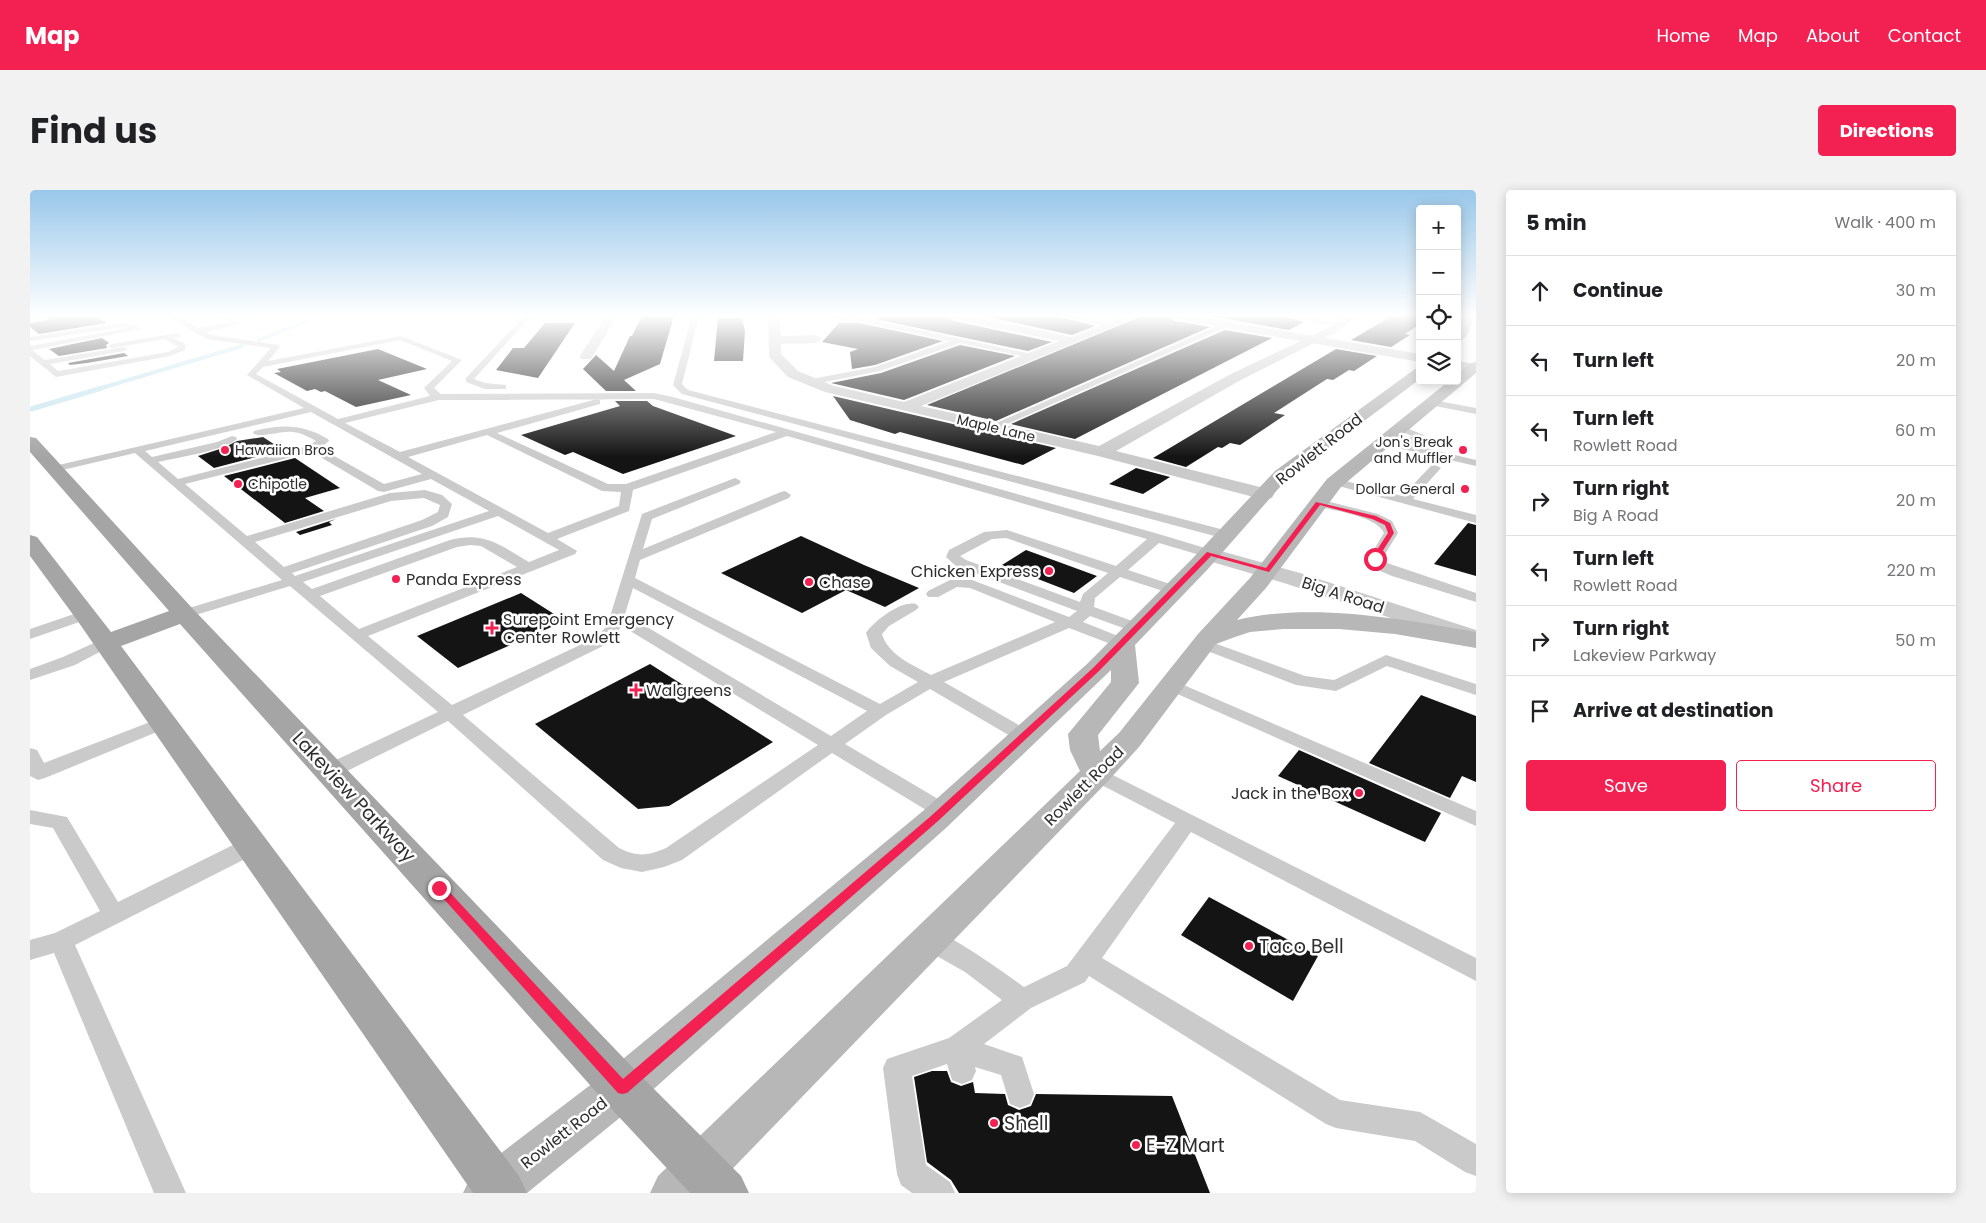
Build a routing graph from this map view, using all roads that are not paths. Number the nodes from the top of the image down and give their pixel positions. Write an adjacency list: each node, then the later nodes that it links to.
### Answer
1 (40, 363): 2 (lane)
2 (120, 363)
3 (271, 363): 12 (lane)
4 (455, 363): 20 (lane)
5 (485, 363): 18 (lane)
6 (683, 363): 18 (lane)
7 (781, 363): 16 (street, Maple Lane)
8 (894, 363): 16 (lane)
9 (1014, 363): 22 (street)
10 (1140, 363): 27 (lane)
11 (1266, 363): 34 (street)
12 (260, 365): 23 (lane)
13 (1461, 365): 14 (street)
14 (1476, 367): 21 (main road, Rowlett Road)
15 (1416, 375): 17 (main road, Rowlett Road)
16 (809, 382): 22 (street, Maple Lane)
17 (1398, 388): 26 (main road); 47 (main road, Rowlett Road)
18 (681, 389): 58 (lane)
19 (620, 396): 20 (lane); 28 (lane); 29 (lane)
20 (439, 397): 25 (lane)
21 (1433, 403): 24 (lane); 26 (main road, Rowlett Road)
22 (904, 407): 27 (street, Maple Lane)
23 (312, 409): 25 (lane); 35 (lane)
24 (1476, 411)
25 (337, 422): 36 (lane)
26 (1395, 422): 31 (main road, Rowlett Road); 32 (lane)
27 (992, 427): 34 (street, Maple Lane)
28 (488, 432): 36 (lane); 45 (lane)
29 (787, 432): 45 (lane); 56 (lane)
30 (30, 442): 39 (main road, Lakeview Parkway)
31 (1384, 442): 32 (lane); 42 (main road, Rowlett Road)
32 (1404, 447): 37 (lane)
33 (313, 448): 35 (lane); 43 (lane); 44 (lane)
34 (1101, 452): 47 (street, Maple Lane)
35 (144, 456): 39 (lane); 43 (lane)
36 (399, 456): 40 (lane)
37 (1476, 463)
38 (1435, 468): 49 (lane)
39 (46, 470): 73 (main road, Lakeview Parkway)
40 (432, 475): 44 (lane); 52 (lane)
41 (735, 482): 61 (lane)
42 (1335, 482): 49 (lane); 51 (main road, Rowlett Road)
43 (176, 483): 54 (lane)
44 (382, 488): 46 (lane)
45 (627, 488): 55 (lane)
46 (362, 494): 50 (lane); 54 (lane)
47 (1265, 494): 58 (main road, Rowlett Road)
48 (784, 496): 61 (lane)
49 (1405, 500): 53 (lane)
50 (374, 501): 54 (lane); 65 (lane)
51 (1318, 503): 63 (main road, Rowlett Road); 70 (lane)
52 (500, 512): 55 (lane); 59 (lane)
53 (1476, 518)
54 (240, 537): 65 (lane)
55 (547, 538): 62 (lane)
56 (1157, 538): 58 (lane); 64 (lane)
57 (30, 541): 74 (main road)
58 (1218, 544): 63 (street, Big A Road); 67 (main road, Rowlett Road)
59 (398, 546): 60 (lane); 65 (lane)
60 (416, 558): 62 (lane); 69 (lane)
61 (634, 558): 66 (lane)
62 (528, 567): 78 (lane)
63 (1267, 570): 80 (street, Big A Road); 81 (main road, Rowlett Road)
64 (1117, 571): 67 (lane); 72 (lane); 72 (lane)
65 (283, 573): 69 (lane); 73 (lane)
66 (628, 580): 75 (lane); 87 (lane)
67 (1174, 590): 79 (main road, Rowlett Road)
68 (933, 594): 76 (lane)
69 (310, 595): 78 (lane)
70 (1476, 598)
71 (911, 607): 84 (lane)
72 (1086, 610): 76 (lane); 79 (lane)
73 (184, 614): 82 (main road); 93 (main road, Lakeview Parkway)
74 (86, 615): 77 (lane); 82 (main road)
75 (618, 616): 88 (lane); 91 (lane)
76 (1070, 622): 79 (lane); 84 (lane)
77 (30, 634)
78 (357, 635): 88 (lane)
79 (1130, 635): 90 (main road, Rowlett Road); 94 (main road)
80 (1476, 639): 81 (main road)
81 (1205, 642): 85 (main road, Rowlett Road); 86 (lane)
82 (105, 643): 83 (lane); 89 (main road)
83 (30, 675)
84 (930, 682): 87 (lane); 90 (lane)
85 (1172, 685): 94 (main road, Rowlett Road); 98 (lane)
86 (1476, 690)
87 (880, 711): 91 (lane)
88 (451, 714): 91 (lane); 93 (lane)
89 (163, 723): 95 (lane); 100 (main road)
90 (1024, 736): 96 (main road, Rowlett Road)
91 (832, 744): 96 (lane)
92 (30, 754): 95 (lane)
93 (330, 771): 109 (main road, Lakeview Parkway)
94 (1097, 774): 99 (lane); 102 (main road, Rowlett Road)
95 (34, 775)
96 (943, 811): 109 (main road, Rowlett Road)
97 (30, 817): 101 (lane)
98 (1476, 819)
99 (1188, 821): 105 (lane); 106 (lane)
100 (251, 846): 101 (lane); 113 (main road)
101 (114, 915): 103 (lane)
102 (930, 940): 107 (lane); 112 (main road, Rowlett Road)
103 (60, 941): 104 (lane); 114 (lane)
104 (30, 950)
105 (1086, 961): 107 (lane); 111 (lane)
106 (1476, 970)
107 (1022, 1000): 108 (lane)
108 (959, 1060): 110 (lane); 115 (lane)
109 (622, 1088): 112 (main road, Lakeview Parkway); 113 (main road, Rowlett Road)
110 (1020, 1094)
111 (1476, 1161)
112 (700, 1185)
113 (495, 1191)
114 (170, 1193)
115 (939, 1193)

